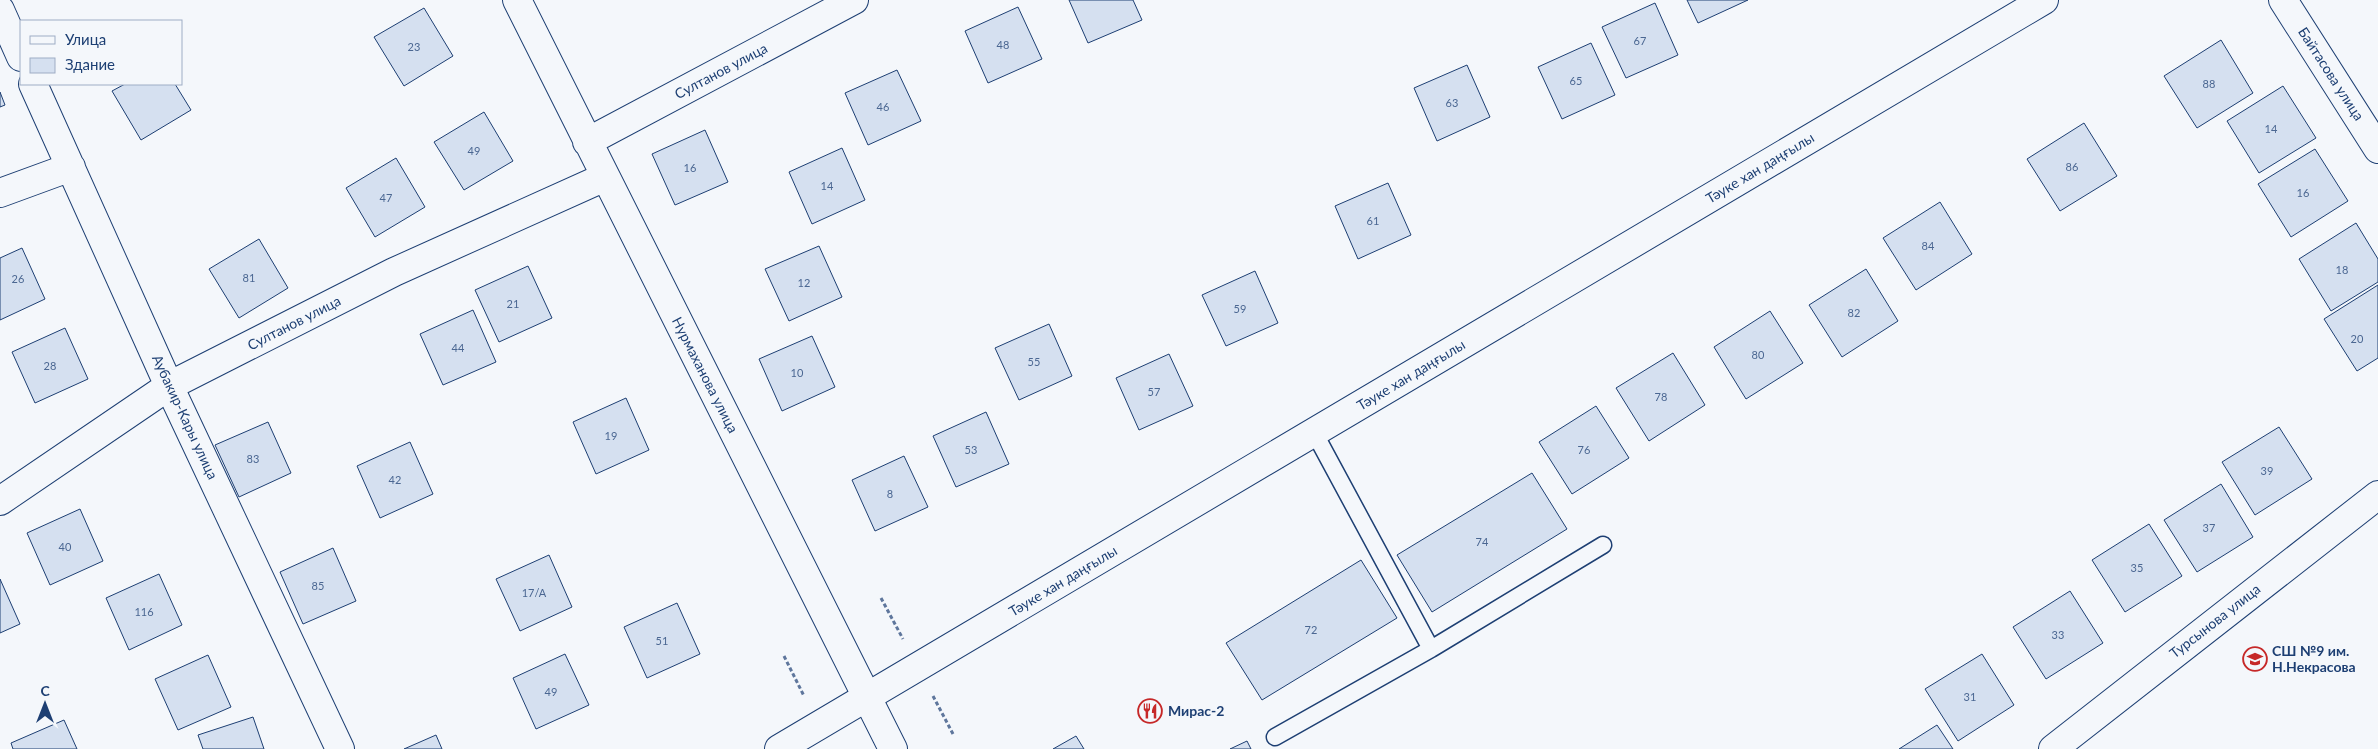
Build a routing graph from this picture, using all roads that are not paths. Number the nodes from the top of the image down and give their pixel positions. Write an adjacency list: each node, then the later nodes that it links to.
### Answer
1 (518, 0): 8 (street, Нурмаханова улица)
2 (854, 0): 8 (street, Султанов улица)
3 (2044, 0): 14 (street, Тәуке хан даңғылы)
4 (2283, 0): 9 (street, Байтасова улица)
5 (0, 10): 6 (street)
6 (20, 55)
7 (33, 85): 10 (street, Аубакир-Кары улица)
8 (588, 142): 11 (street, Нурмаханова улица)
9 (2378, 149)
10 (71, 167): 12 (street); 13 (street, Аубакир-Кары улица)
11 (605, 177): 13 (street, Султанов улица); 19 (street, Нурмаханова улица)
12 (0, 193)
13 (169, 386): 16 (street, Султанов улица); 21 (street, Аубакир-Кары улица)
14 (1314, 432): 18 (lane); 19 (street, Тәуке хан даңғылы)
15 (2378, 495): 24 (street, Турсынова улица)
16 (0, 501)
17 (1603, 545): 18 (lane)
18 (1431, 648): 20 (lane)
19 (867, 698): 22 (street, Тәуке хан даңғылы); 23 (street, Нурмаханова улица)
20 (1275, 737)
21 (340, 749)
22 (779, 749)
23 (893, 749)
24 (2054, 749)

